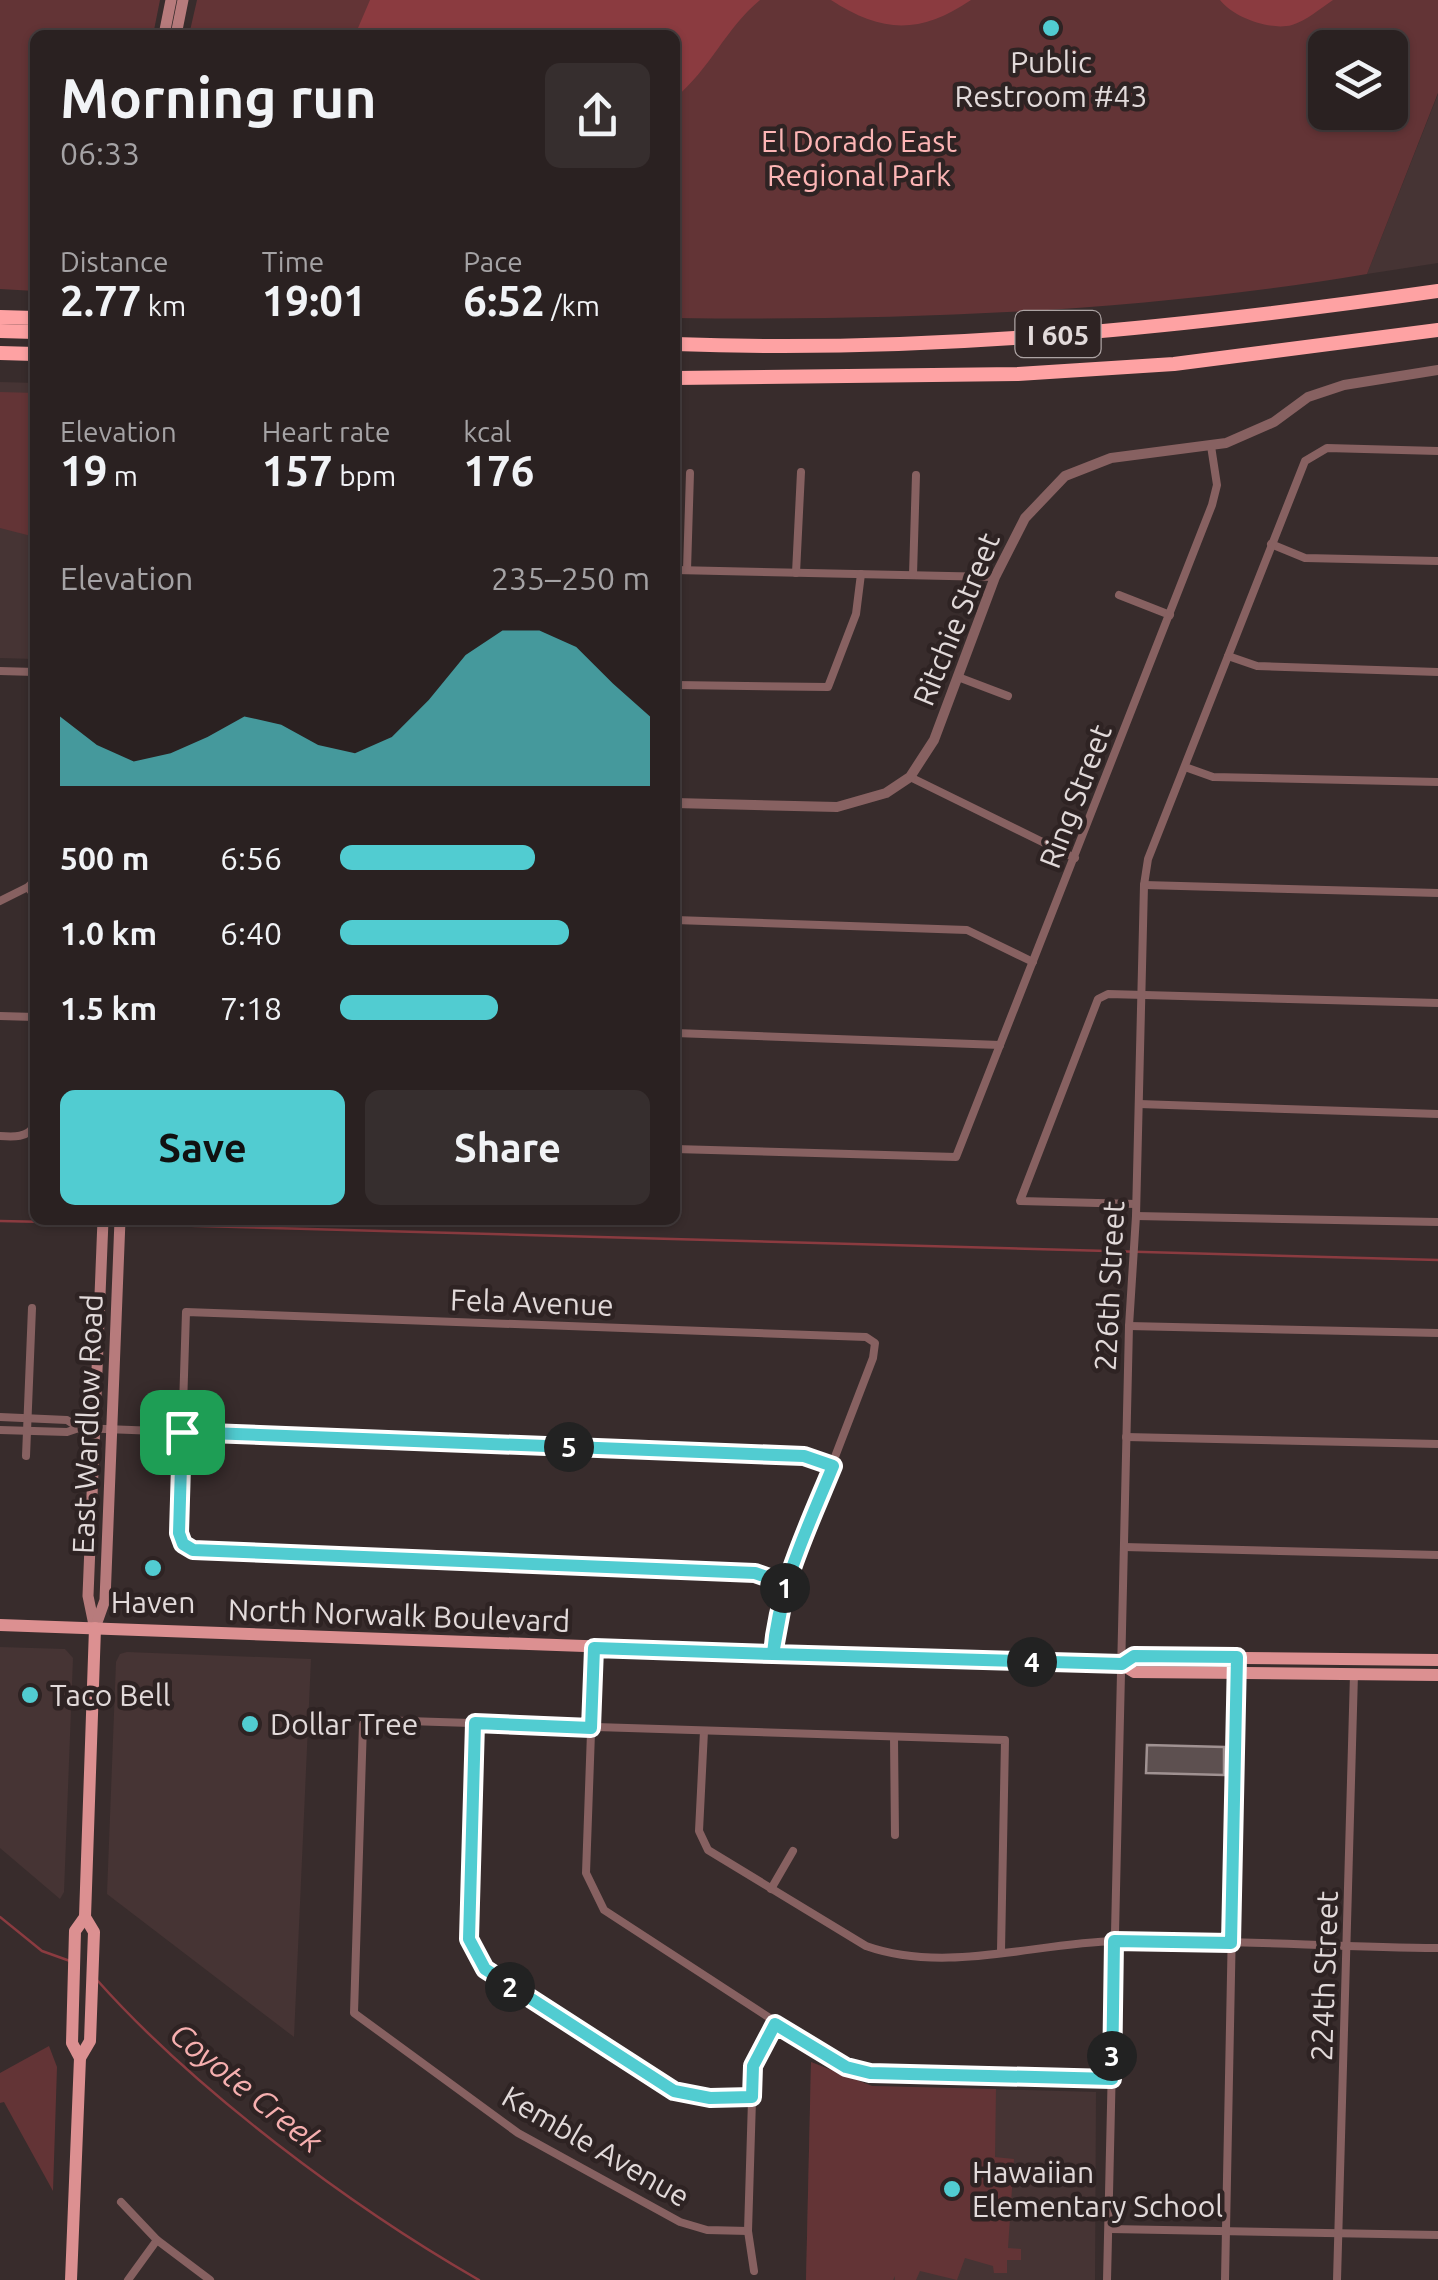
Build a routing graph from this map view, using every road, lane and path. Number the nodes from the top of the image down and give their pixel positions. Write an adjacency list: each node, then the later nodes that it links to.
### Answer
1 (171, 0): 3 (main road)
2 (184, 0): 4 (main road)
3 (165, 30)
4 (177, 30)
5 (1438, 292): 11 (highway, I 605)
6 (0, 317): 7 (highway)
7 (30, 318)
8 (1438, 330): 15 (highway, I 605)
9 (0, 331): 10 (highway)
10 (30, 332)
11 (680, 344)
12 (0, 353): 13 (highway)
13 (30, 354)
14 (1438, 370): 16 (street)
15 (680, 378)
16 (1211, 446): 28 (street, Ritchie Street); 30 (street, Ring Street)
17 (1438, 451): 21 (street, 226th Street)
18 (690, 472): 24 (street)
19 (802, 472): 25 (street)
20 (916, 475): 27 (street)
21 (1272, 544): 22 (street); 31 (street, 226th Street)
22 (1438, 562)
23 (680, 570): 24 (street)
24 (687, 570): 25 (street)
25 (796, 573): 26 (street)
26 (861, 574): 27 (street); 36 (street)
27 (912, 576): 28 (street)
28 (995, 577): 35 (street, Ritchie Street)
29 (1119, 595): 30 (street)
30 (1170, 615): 42 (street, Ring Street)
31 (1228, 656): 34 (street); 38 (street, 226th Street)
32 (0, 671): 33 (street)
33 (30, 672)
34 (1438, 672)
35 (958, 677): 37 (street); 39 (street, Ritchie Street)
36 (680, 685)
37 (1008, 696)
38 (1185, 768): 40 (street); 44 (street, 226th Street)
39 (910, 778): 41 (street); 42 (street)
40 (1438, 782)
41 (680, 803)
42 (1076, 858): 48 (street, Ring Street)
43 (30, 884): 46 (street)
44 (1144, 884): 45 (street); 49 (street, 226th Street)
45 (1438, 893)
46 (0, 902)
47 (680, 920): 48 (street)
48 (1034, 962): 54 (street, Ring Street)
49 (1142, 995): 50 (street); 55 (street, 226th Street); 60 (street)
50 (1438, 1003)
51 (0, 1016): 52 (street)
52 (30, 1017)
53 (680, 1033): 54 (street)
54 (1000, 1045): 59 (street, Ring Street)
55 (1139, 1104): 56 (street); 60 (street, 226th Street)
56 (1438, 1114)
57 (30, 1130): 58 (street)
58 (0, 1136)
59 (680, 1149)
60 (1136, 1204): 61 (street, 226th Street)
61 (1136, 1216): 62 (street); 66 (street, 226th Street)
62 (1438, 1222)
63 (103, 1225): 71 (main road, East Wardlow Road)
64 (120, 1225): 72 (main road, East Wardlow Road)
65 (32, 1308): 69 (street)
66 (1129, 1326): 67 (street); 76 (street, 226th Street)
67 (1438, 1334)
68 (0, 1417): 69 (street)
69 (28, 1418): 70 (street); 74 (street)
70 (78, 1428): 71 (street); 74 (street)
71 (95, 1429): 72 (street); 84 (main road, East Wardlow Road)
72 (112, 1429): 75 (street); 84 (main road, East Wardlow Road)
73 (0, 1430): 74 (street)
74 (27, 1431): 78 (street)
75 (182, 1432): 79 (street); 79 (street, Fela Avenue); 82 (street)
76 (1126, 1437): 77 (street); 80 (street, 226th Street)
77 (1438, 1444)
78 (26, 1456)
79 (833, 1466): 82 (street)
80 (1124, 1546): 81 (street); 89 (street, 226th Street)
81 (1438, 1555)
82 (786, 1584): 86 (street)
83 (0, 1625): 84 (main road, North Norwalk Boulevard)
84 (95, 1628): 85 (main road, North Norwalk Boulevard); 116 (main road, East Wardlow Road)
85 (594, 1648): 86 (main road, North Norwalk Boulevard); 94 (street)
86 (773, 1654): 89 (main road, North Norwalk Boulevard)
87 (1237, 1657): 88 (main road); 89 (main road); 90 (street)
88 (1438, 1660)
89 (1122, 1664): 90 (main road); 100 (street, 226th Street)
90 (1237, 1673): 91 (main road); 101 (street)
91 (1354, 1674): 92 (main road); 102 (street, 224th Street)
92 (1438, 1675)
93 (475, 1723): 94 (street); 107 (street); 110 (street, Kemble Avenue)
94 (591, 1728): 95 (street); 105 (street)
95 (704, 1731): 96 (street); 99 (street)
96 (894, 1738): 97 (street); 104 (street)
97 (895, 1834)
98 (793, 1851): 99 (street)
99 (771, 1889): 104 (street)
100 (1114, 1941): 101 (street); 104 (street); 106 (street, 226th Street)
101 (1231, 1943): 102 (street); 111 (street)
102 (1348, 1947): 103 (street); 112 (street, 224th Street)
103 (1438, 1948)
104 (1001, 1951)
105 (775, 2024): 106 (street); 107 (street)
106 (1112, 2079): 109 (street, 226th Street)
107 (752, 2097): 110 (street)
108 (121, 2202): 114 (street)
109 (1110, 2229): 111 (street); 119 (street, 226th Street)
110 (748, 2231): 115 (street)
111 (1226, 2232): 112 (street); 120 (street)
112 (1338, 2234): 113 (street); 121 (street, 224th Street)
113 (1438, 2236)
114 (157, 2240): 117 (street); 118 (street)
115 (754, 2270)
116 (71, 2280)
117 (128, 2280)
118 (210, 2280)
119 (1107, 2280)
120 (1225, 2280)
121 (1337, 2280)

